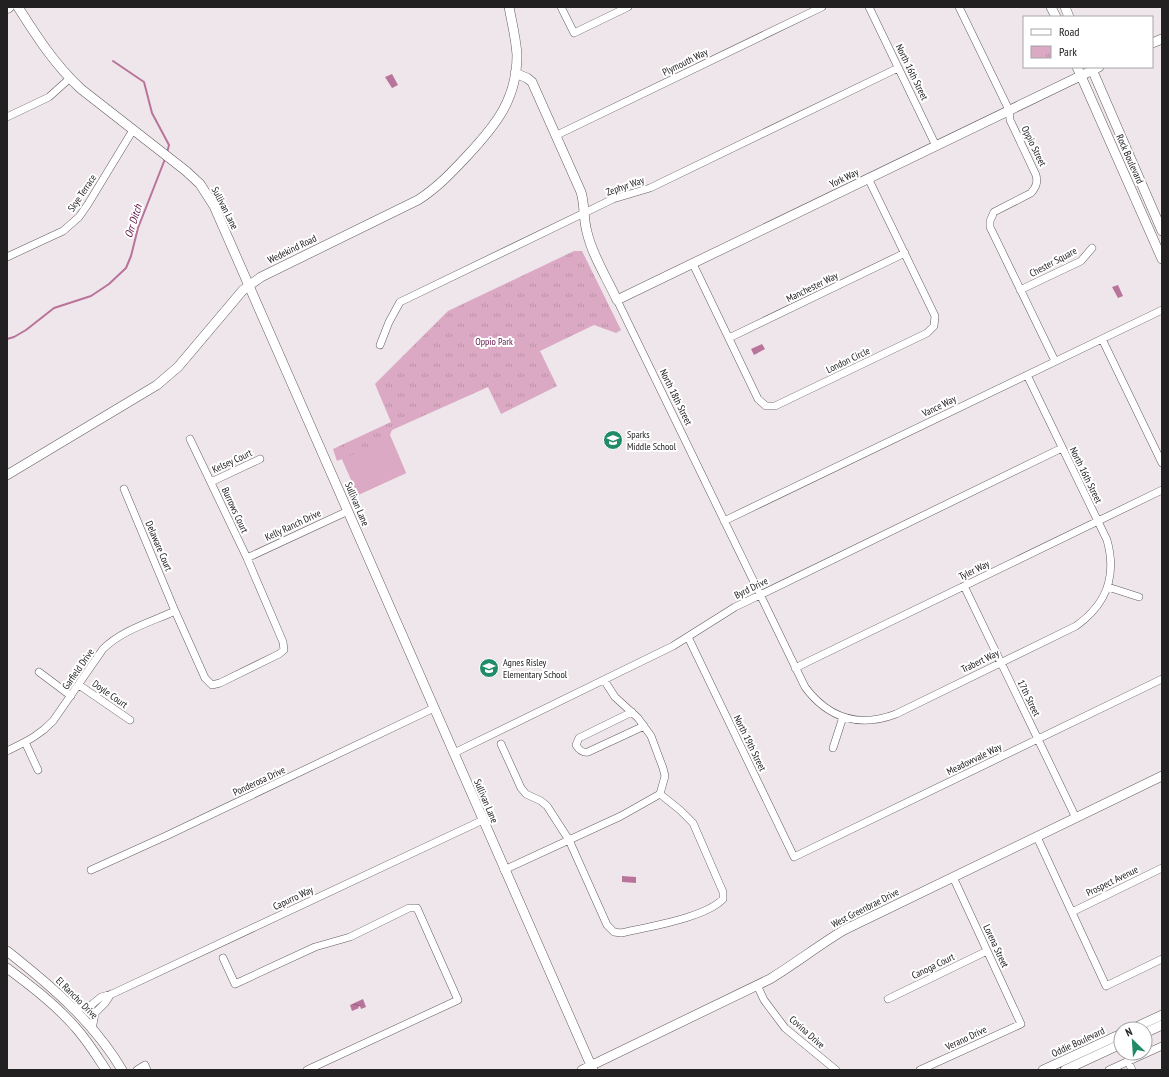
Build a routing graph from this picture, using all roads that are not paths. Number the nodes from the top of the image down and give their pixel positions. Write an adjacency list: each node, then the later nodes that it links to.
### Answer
1 (18, 7): 14 (street, Sullivan Lane)
2 (509, 7): 13 (street, Wedekind Road)
3 (561, 7): 4 (street)
4 (628, 7)
5 (822, 7): 18 (street, Plymouth Way)
6 (869, 7): 10 (street, North 16th Street)
7 (959, 7): 15 (street, Oppio Street)
8 (1051, 7): 9 (street)
9 (1056, 16)
10 (898, 68): 19 (street, North 16th Street); 21 (street, Zephyr Way)
11 (1094, 68): 12 (street, York Way); 22 (street, Rock Boulevard)
12 (1079, 71): 15 (street, York Way); 26 (street, Rock Boulevard)
13 (515, 73): 18 (street, North 18th Street); 28 (street, Wedekind Road)
14 (70, 78): 16 (street); 17 (street, Sullivan Lane)
15 (1009, 110): 19 (street, York Way); 29 (street, Oppio Street)
16 (7, 116)
17 (133, 130): 25 (street, Skye Terrace); 28 (street, Sullivan Lane)
18 (557, 136): 21 (street, North 18th Street)
19 (936, 146): 20 (street, York Way)
20 (868, 178): 24 (street, London Circle); 27 (street, York Way)
21 (584, 213): 30 (street, North 18th Street); 34 (street, Zephyr Way)
22 (1162, 231)
23 (1092, 248): 29 (street, Chester Square)
24 (905, 253): 32 (street, Manchester Way); 32 (street, London Circle)
25 (7, 257)
26 (1162, 259)
27 (693, 264): 30 (street, York Way); 32 (street, London Circle)
28 (249, 286): 41 (street, Wedekind Road); 45 (street, Sullivan Lane)
29 (1020, 290): 35 (street, Oppio Street)
30 (617, 300): 46 (street, North 18th Street)
31 (1162, 310): 33 (street, Vance Way)
32 (729, 338)
33 (1102, 338): 35 (street, Vance Way); 40 (street)
34 (380, 345)
35 (1055, 361): 36 (street, Vance Way)
36 (1027, 375): 38 (street, North 16th Street); 46 (street, Vance Way)
37 (190, 439): 42 (street, Burrows Court)
38 (1062, 448): 47 (street, North 16th Street); 52 (street, Byrd Drive)
39 (260, 459): 42 (street, Kelsey Court)
40 (1162, 463)
41 (7, 475)
42 (211, 482): 48 (street, Burrows Court)
43 (124, 488): 54 (street, Delaware Court)
44 (1162, 490): 47 (street, Tyler Way)
45 (348, 511): 48 (street, Kelly Ranch Drive); 63 (street, Sullivan Lane)
46 (724, 521): 52 (street, North 18th Street)
47 (1098, 521): 49 (street, Tyler Way); 50 (street, North 16th Street)
48 (247, 558): 51 (street, Burrows Court)
49 (964, 586): 56 (street, 17th Street); 57 (street, Tyler Way)
50 (1108, 587): 53 (street); 56 (street, Trabert Way)
51 (261, 591): 54 (street, Delaware Court)
52 (760, 594): 55 (street, Byrd Drive); 57 (street, North 18th Street)
53 (1139, 597)
54 (175, 611): 61 (street, Garfield Drive)
55 (688, 637): 60 (street, Byrd Drive); 81 (street, North 19th Street)
56 (1001, 663): 65 (street, Trabert Way); 68 (street, 17th Street)
57 (795, 668): 65 (street, North 18th Street)
58 (39, 672): 62 (street)
59 (1162, 679): 68 (street, Meadowvale Way)
60 (604, 680): 64 (street); 73 (street, Byrd Drive)
61 (78, 685): 62 (street, Garfield Drive); 66 (street, Doyle Court)
62 (71, 696): 69 (street, Garfield Drive)
63 (434, 708): 73 (street, Sullivan Lane); 83 (street, Ponderosa Drive)
64 (632, 712): 67 (street); 67 (street)
65 (843, 717): 71 (street)
66 (130, 720)
67 (644, 726): 76 (street)
68 (1038, 739): 77 (street, 17th Street); 81 (street, Meadowvale Way)
69 (25, 742): 72 (street, Garfield Drive); 74 (street)
70 (501, 744): 80 (street)
71 (833, 748)
72 (7, 751)
73 (454, 753): 78 (street, Sullivan Lane)
74 (38, 770)
75 (1162, 776): 77 (street, West Greenbrae Drive)
76 (660, 794): 80 (street); 80 (street)
77 (1076, 818): 79 (street, West Greenbrae Drive)
78 (482, 820): 84 (street, Sullivan Lane); 93 (street, Capurro Way)
79 (1037, 836): 85 (street, West Greenbrae Drive); 86 (street)
80 (569, 840): 84 (street)
81 (794, 857)
82 (1162, 868): 86 (street, Prospect Avenue)
83 (91, 870)
84 (504, 870): 105 (street, Sullivan Lane)
85 (953, 877): 88 (street, Lorena Street); 92 (street, West Greenbrae Drive)
86 (1072, 912): 90 (street)
87 (7, 951): 95 (street, El Rancho Drive)
88 (987, 951): 94 (street, Canoga Court); 98 (street, Lorena Street)
89 (223, 958): 110 (street)
90 (1162, 959)
91 (7, 968): 99 (street)
92 (757, 985): 105 (street, West Greenbrae Drive); 112 (street, Covina Drive)
93 (112, 994): 95 (street, Capurro Way); 100 (street, Capurro Way)
94 (888, 999)
95 (72, 1008): 100 (street, El Rancho Drive)
96 (1162, 1015): 97 (street)
97 (1149, 1021)
98 (1021, 1024): 113 (street, Verano Drive)
99 (76, 1028): 102 (street); 106 (street)
100 (92, 1030): 102 (street, El Rancho Drive)
101 (1113, 1038): 114 (street, Oddie Boulevard)
102 (105, 1045): 107 (street, El Rancho Drive)
103 (1113, 1048): 115 (street, Oddie Boulevard)
104 (1128, 1061): 116 (street); 117 (street)
105 (592, 1068): 111 (street, West Greenbrae Drive)
106 (106, 1070)
107 (122, 1070)
108 (137, 1070): 109 (street)
109 (147, 1070)
110 (307, 1070)
111 (582, 1070)
112 (836, 1070)
113 (920, 1070)
114 (1043, 1070)
115 (1065, 1070)
116 (1109, 1070)
117 (1132, 1070)

